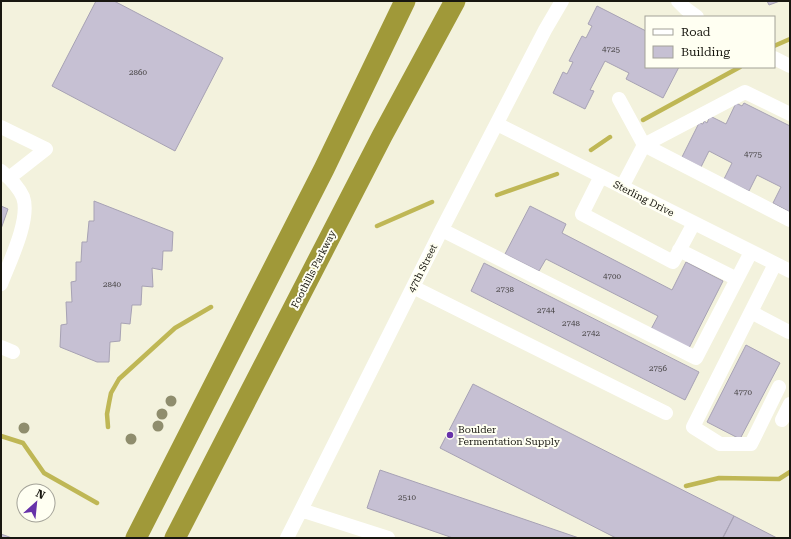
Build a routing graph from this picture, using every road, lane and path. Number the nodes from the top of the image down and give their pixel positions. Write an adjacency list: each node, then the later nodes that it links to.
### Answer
1 (405, 1): 31 (highway)
2 (455, 1): 32 (highway, Foothills Parkway)
3 (562, 1): 8 (street, 47th Street)
4 (678, 1): 5 (street)
5 (696, 16)
6 (619, 99): 10 (street)
7 (790, 114): 10 (street)
8 (497, 124): 12 (street, Sterling Drive); 16 (street, 47th Street)
9 (1, 127): 11 (street)
10 (644, 145): 13 (street); 14 (street)
11 (5, 174): 22 (street)
12 (601, 176): 13 (street, Sterling Drive); 17 (street)
13 (622, 187): 15 (street, Sterling Drive)
14 (790, 220)
15 (694, 223): 17 (street); 18 (street, Sterling Drive)
16 (442, 230): 21 (street); 23 (street, 47th Street)
17 (680, 250): 21 (street)
18 (751, 252): 19 (street, Sterling Drive); 21 (street)
19 (775, 264): 20 (street, Sterling Drive); 24 (street)
20 (790, 271)
21 (737, 279)
22 (1, 284)
23 (413, 287): 28 (street); 30 (street, 47th Street)
24 (751, 312): 25 (street); 26 (street)
25 (790, 332)
26 (779, 387)
27 (790, 404): 29 (street)
28 (666, 413)
29 (782, 420)
30 (301, 510): 33 (street, 47th Street); 34 (street)
31 (136, 538)
32 (174, 538)
33 (287, 538)
34 (388, 538)

